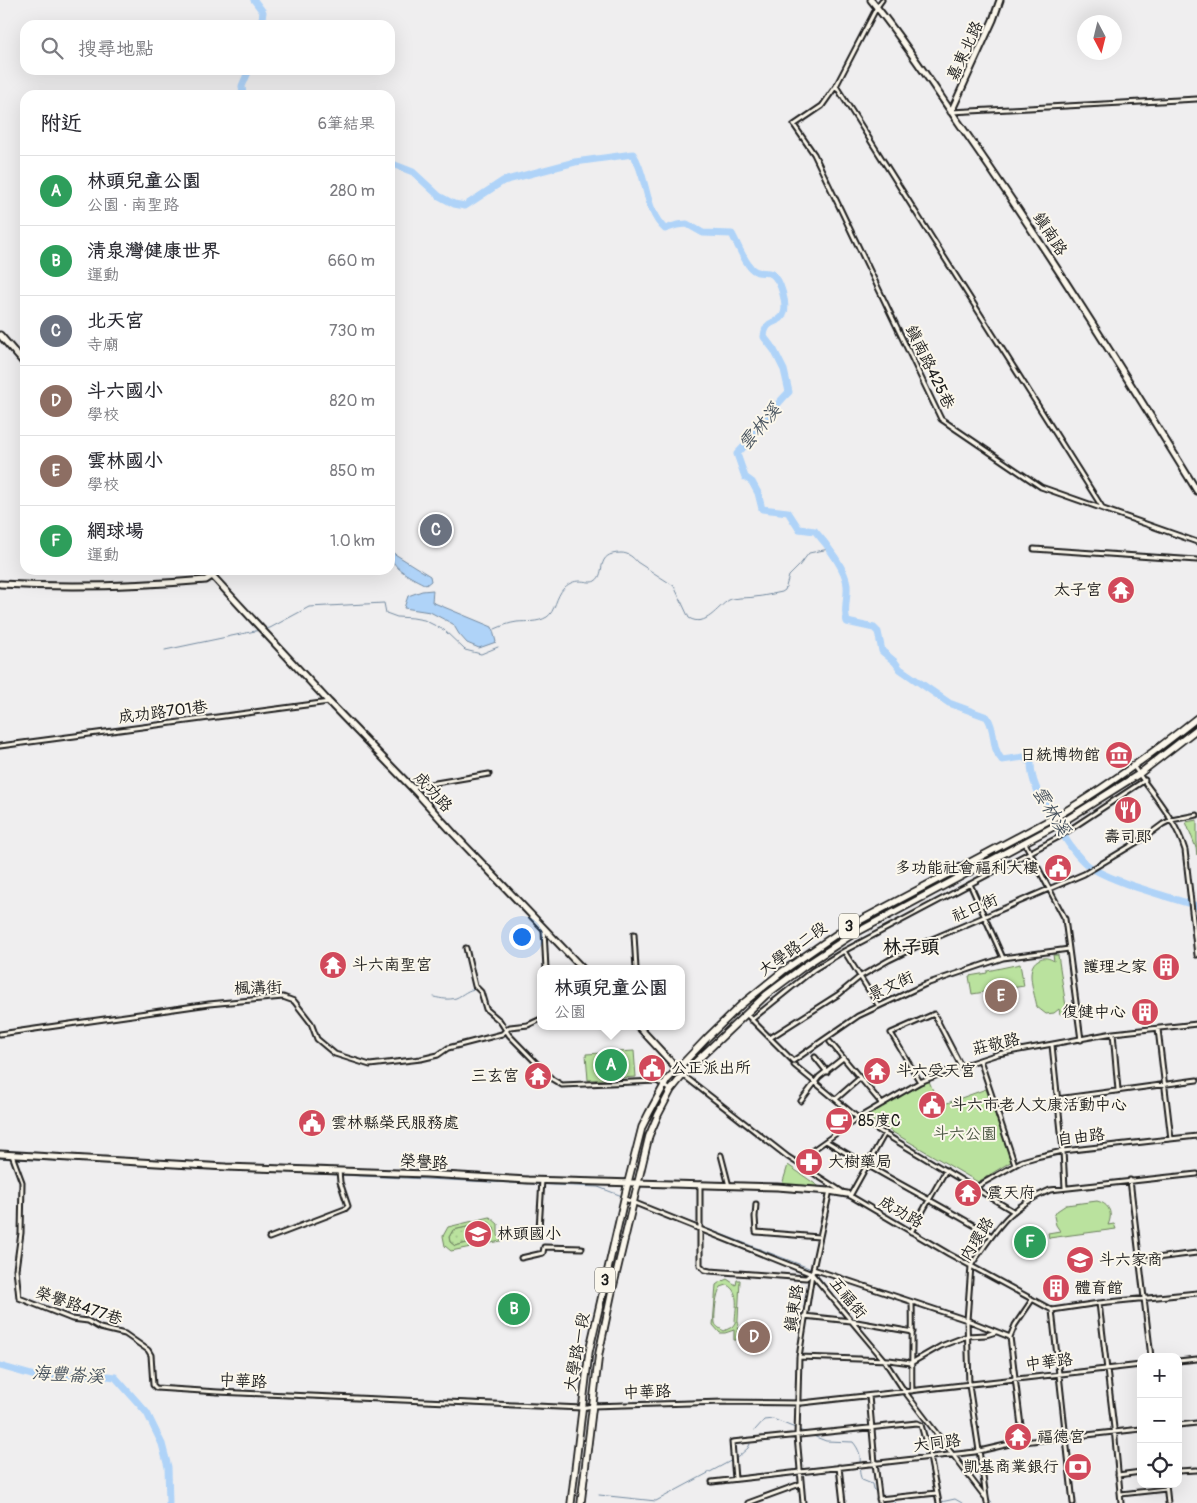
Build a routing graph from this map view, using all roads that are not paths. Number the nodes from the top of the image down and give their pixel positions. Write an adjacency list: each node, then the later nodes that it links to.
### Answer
1 (871, 0): 4 (main road, 鎮南路)
2 (882, 0): 4 (street)
3 (1000, 0): 7 (main road, 嘉東北路)
4 (877, 7): 5 (street); 7 (main road, 鎮南路)
5 (836, 86): 11 (street); 11 (street, 鎮南路425巷)
6 (1197, 99): 7 (street)
7 (951, 112): 10 (main road, 鎮南路)
8 (0, 335): 9 (main road)
9 (20, 358)
10 (1197, 490)
11 (1102, 508): 12 (street, 鎮南路425巷)
12 (1197, 542)
13 (1034, 549): 14 (street)
14 (1197, 560)
15 (212, 576): 16 (main road); 17 (main road, 成功路)
16 (0, 584)
17 (329, 702): 20 (street, 成功路701巷); 25 (main road, 成功路)
18 (1197, 718): 21 (main road, 大學路二段 / 3)
19 (1197, 729): 23 (main road, 大學路二段 / 3)
20 (0, 746)
21 (1134, 767): 23 (street); 30 (main road, 大學路二段 / 3)
22 (489, 774): 25 (street)
23 (1139, 774): 24 (street); 28 (main road, 大學路二段 / 3)
24 (1145, 780): 27 (street); 29 (street, 大學路二段)
25 (412, 787): 35 (main road, 成功路)
26 (1197, 815): 27 (street, 社口街)
27 (1171, 820): 33 (street, 社口街); 42 (street)
28 (1024, 842): 29 (street); 31 (main road, 大學路二段 / 3)
29 (1030, 852): 32 (street, 大學路二段); 33 (street)
30 (978, 857): 31 (main road); 37 (main road, 大學路二段 / 3)
31 (982, 865): 41 (main road, 大學路二段 / 3)
32 (970, 884): 34 (street); 40 (street, 大學路二段)
33 (1050, 890): 34 (street, 社口街); 39 (street)
34 (985, 917): 43 (street); 47 (street, 社口街)
35 (544, 930): 44 (street); 45 (main road, 成功路)
36 (634, 934): 46 (street)
37 (818, 947): 41 (main road); 67 (main road, 大學路二段 / 3)
38 (466, 948): 54 (street)
39 (1069, 949): 43 (street, 景文街); 59 (street)
40 (844, 952): 47 (street); 50 (street, 大學路二段)
41 (824, 953): 49 (main road, 大學路二段 / 3)
42 (1197, 955)
43 (1003, 958): 48 (street, 景文街)
44 (545, 965)
45 (579, 965)
46 (636, 965)
47 (861, 976): 48 (street); 58 (street, 社口街)
48 (878, 1006): 58 (street, 景文街)
49 (746, 1014): 50 (street); 69 (main road, 大學路二段 / 3)
50 (751, 1020): 58 (street)
51 (537, 1021): 54 (street, 楓溝街)
52 (1197, 1024): 53 (street, 莊敬路)
53 (1158, 1029): 56 (street, 莊敬路); 74 (street)
54 (505, 1030): 57 (street, 楓溝街); 75 (street)
55 (642, 1030): 67 (main road)
56 (1113, 1033): 59 (street, 莊敬路); 77 (street)
57 (0, 1034)
58 (770, 1038)
59 (1081, 1040): 61 (street, 莊敬路)
60 (830, 1042): 63 (street)
61 (1052, 1045): 64 (street, 莊敬路); 78 (street)
62 (815, 1057): 68 (street)
63 (843, 1058): 68 (street); 70 (street)
64 (980, 1060): 66 (street, 莊敬路); 92 (street)
65 (794, 1065): 72 (street)
66 (961, 1066): 73 (street, 莊敬路); 73 (street)
67 (678, 1070): 69 (main road); 75 (main road, 大學路一段 / 3)
68 (827, 1072): 72 (street)
69 (683, 1075): 76 (main road, 大學路一段 / 3); 91 (street)
70 (860, 1078): 79 (street); 81 (street)
71 (1197, 1080): 74 (street)
72 (814, 1082): 79 (street); 80 (street)
73 (920, 1082): 81 (street, 莊敬路)
74 (1166, 1084): 77 (street); 85 (street)
75 (664, 1085): 76 (street); 99 (main road, 大學路一段 / 3)
76 (671, 1090): 100 (main road, 大學路一段 / 3)
77 (1118, 1090): 78 (street)
78 (1057, 1098): 87 (street)
79 (836, 1099): 82 (street)
80 (800, 1101)
81 (882, 1104): 82 (street, 莊敬路)
82 (858, 1118): 83 (street); 86 (street, 莊敬路)
83 (885, 1133): 93 (street); 95 (street)
84 (1197, 1136): 85 (street, 自由路)
85 (1172, 1139): 87 (street, 自由路)
86 (826, 1141): 91 (street, 莊敬路); 93 (street)
87 (1063, 1151): 92 (street, 自由路); 104 (street)
88 (0, 1154): 89 (main road, 榮譽路)
89 (12, 1155): 94 (main road, 榮譽路); 147 (street, 榮譽路477巷)
90 (721, 1155): 102 (street)
91 (796, 1162): 105 (street)
92 (1015, 1165): 103 (street, 自由路)
93 (867, 1166): 106 (street); 107 (street)
94 (339, 1170): 97 (main road, 榮譽路); 117 (street)
95 (946, 1170): 103 (street); 107 (street)
96 (1197, 1174): 98 (street, 內環路)
97 (542, 1180): 99 (main road, 榮譽路); 112 (street)
98 (1130, 1180): 104 (street, 內環路); 121 (street)
99 (628, 1182): 100 (main road, 榮譽路); 108 (main road, 大學路一段 / 3)
100 (638, 1182): 101 (main road, 榮譽路); 109 (main road, 大學路一段 / 3)
101 (700, 1184): 102 (main road, 榮譽路); 113 (street)
102 (729, 1186): 105 (main road, 榮譽路)
103 (976, 1187): 111 (street)
104 (1065, 1188): 111 (street, 內環路)
105 (831, 1189): 106 (main road, 榮譽路); 116 (street, 鎮東路)
106 (848, 1195): 114 (street, 成功路)
107 (929, 1199): 114 (street); 115 (street)
108 (625, 1200): 109 (street, 五福街); 153 (main road, 大學路一段 / 3)
109 (634, 1203): 113 (street, 五福街); 152 (main road, 大學路一段 / 3)
110 (756, 1204): 116 (street)
111 (1013, 1211): 115 (street, 內環路)
112 (539, 1229)
113 (700, 1229): 123 (street, 五福街); 123 (street)
114 (911, 1232): 122 (street, 成功路)
115 (992, 1236): 122 (street, 內環路)
116 (819, 1237): 123 (street, 鎮東路)
117 (269, 1238)
118 (582, 1248): 120 (street)
119 (1197, 1253): 121 (street)
120 (521, 1258)
121 (1140, 1260): 125 (street)
122 (971, 1266): 126 (street, 成功路); 131 (street, 內環路)
123 (813, 1272): 127 (street); 130 (street, 鎮東路); 132 (street, 五福街)
124 (1197, 1293): 125 (street)
125 (1144, 1299): 128 (street); 137 (street)
126 (1032, 1300): 129 (street, 成功路); 136 (street)
127 (912, 1303): 131 (street); 133 (street)
128 (1099, 1303): 129 (street); 144 (street)
129 (1052, 1310): 145 (street)
130 (804, 1316): 132 (street); 138 (street, 鎮東路)
131 (967, 1320): 134 (street); 135 (street, 內環路)
132 (853, 1322): 133 (street); 140 (street, 五福街)
133 (913, 1332): 142 (street)
134 (997, 1332): 135 (street); 136 (street)
135 (967, 1336): 142 (street); 148 (street, 內環路)
136 (1010, 1337): 146 (street)
137 (1151, 1353)
138 (799, 1358): 140 (street); 151 (street, 鎮東路)
139 (1197, 1358): 141 (street)
140 (886, 1360): 142 (street); 149 (street, 五福街)
141 (1182, 1360)
142 (911, 1363): 149 (street)
143 (1137, 1365): 144 (street, 中華路)
144 (1107, 1368): 145 (street, 中華路); 158 (street)
145 (1059, 1374): 146 (street, 中華路); 160 (street)
146 (1015, 1379): 148 (street, 中華路); 161 (street)
147 (153, 1385): 153 (street, 中華路)
148 (969, 1385): 149 (street, 中華路); 162 (street, 內環路)
149 (909, 1392): 150 (street, 中華路); 163 (street, 五福街)
150 (869, 1396): 151 (street, 中華路); 156 (street)
151 (798, 1403): 152 (street, 中華路); 159 (street, 鎮東路)
152 (592, 1406): 153 (street, 中華路); 181 (main road, 大學路一段 / 3)
153 (582, 1408): 180 (main road, 大學路一段 / 3)
154 (1197, 1423): 155 (street)
155 (1182, 1425)
156 (871, 1429): 159 (street); 164 (street); 165 (street)
157 (1137, 1429): 158 (street, 大同路)
158 (1114, 1432): 160 (street, 大同路); 171 (street)
159 (797, 1436): 168 (street, 鎮東路); 172 (street)
160 (1066, 1437): 161 (street, 大同路); 186 (street)
161 (1023, 1442): 162 (street, 大同路)
162 (979, 1450): 163 (street, 大同路); 179 (street, 內環路)
163 (956, 1454): 164 (street, 大同路); 179 (street, 五福街)
164 (930, 1457): 165 (street, 大同路); 176 (street)
165 (874, 1463): 166 (street, 大同路); 178 (street)
166 (839, 1467): 168 (street, 大同路); 184 (street)
167 (1197, 1470): 169 (street)
168 (799, 1472): 172 (street, 大同路); 174 (street, 鎮東路)
169 (1182, 1472)
170 (1137, 1473): 171 (street)
171 (1118, 1475): 177 (street)
172 (735, 1479): 173 (street, 大同路)
173 (712, 1482)
174 (800, 1484): 182 (street); 183 (street, 鎮東路)
175 (1166, 1489): 177 (street); 188 (street)
176 (937, 1493): 178 (street); 185 (street)
177 (1121, 1494): 187 (street)
178 (879, 1497)
179 (986, 1498)
180 (571, 1503)
181 (581, 1503)
182 (748, 1503)
183 (803, 1503)
184 (843, 1503)
185 (939, 1503)
186 (1073, 1503)
187 (1121, 1503)
188 (1168, 1503)

